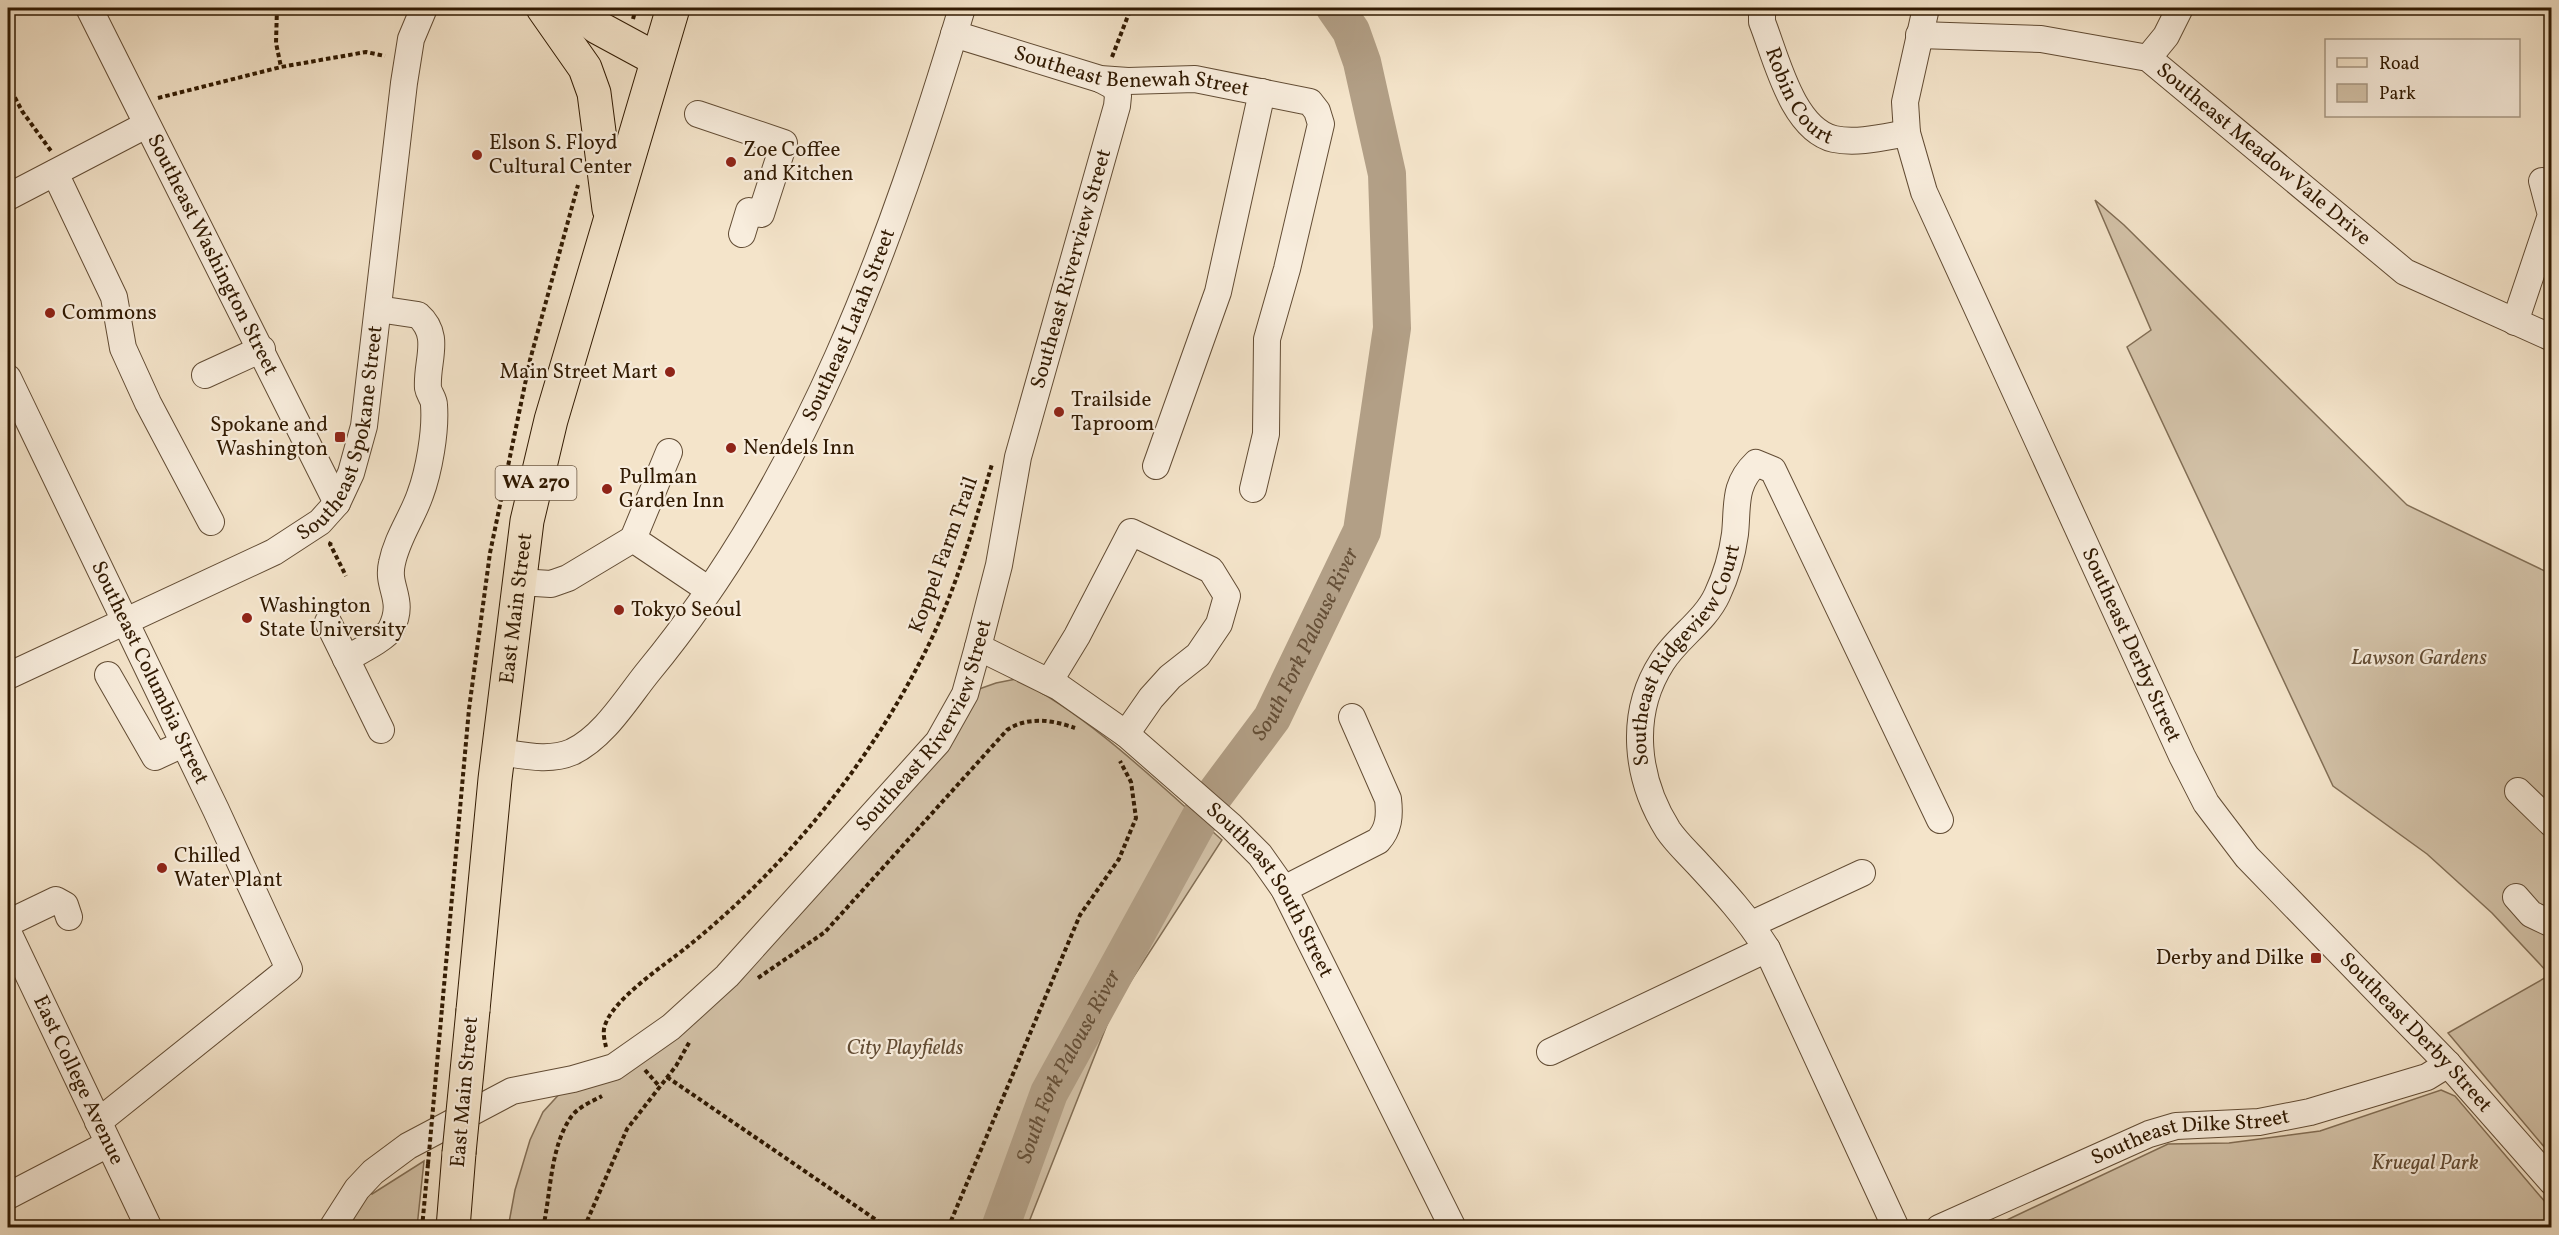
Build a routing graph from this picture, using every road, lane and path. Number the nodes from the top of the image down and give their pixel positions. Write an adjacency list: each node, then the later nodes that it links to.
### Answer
1 (89, 8): 25 (street, Southeast Washington Street)
2 (277, 8): 19 (path)
3 (424, 8): 32 (street, Southeast Spokane Street)
4 (543, 8): 30 (main road)
5 (575, 8): 18 (main road)
6 (636, 8): 13 (path)
7 (673, 8): 18 (main road, East Main Street / WA 270)
8 (962, 8): 14 (street, Southeast Latah Street)
9 (1131, 8): 20 (path)
10 (1762, 8): 26 (street, Robin Court)
11 (1926, 8): 15 (street, Southeast Derby Street)
12 (2180, 8): 17 (street)
13 (633, 20)
14 (954, 34): 20 (street, Southeast Benewah Street); 48 (street, Southeast Latah Street)
15 (1919, 35): 17 (street, Southeast Meadow Vale Drive); 26 (street, Southeast Derby Street)
16 (386, 56): 19 (path)
17 (2148, 58): 33 (street, Southeast Meadow Vale Drive)
18 (656, 59): 30 (main road, East Main Street / WA 270)
19 (281, 67): 23 (path)
20 (1100, 79): 22 (street, Southeast Benewah Street); 51 (street, Southeast Riverview Street)
21 (8, 84): 27 (path)
22 (1262, 92): 40 (street); 41 (street, Southeast Benewah Street)
23 (154, 96)
24 (698, 114): 31 (street)
25 (146, 126): 27 (street); 35 (street, Southeast Washington Street)
26 (1907, 133): 80 (street, Southeast Derby Street)
27 (53, 162): 29 (street); 43 (street)
28 (2542, 181): 33 (street)
29 (8, 197)
30 (611, 222): 47 (main road, East Main Street / WA 270)
31 (741, 234)
32 (378, 309): 42 (street, Southeast Spokane Street); 52 (street)
33 (2515, 322): 34 (street, Southeast Meadow Vale Drive)
34 (2552, 338)
35 (262, 349): 36 (street); 42 (street, Southeast Washington Street)
36 (205, 375)
37 (8, 378): 49 (street, Southeast Columbia Street)
38 (669, 452): 44 (street)
39 (995, 453): 78 (path, Koppel Farm Trail)
40 (1155, 466)
41 (1253, 489)
42 (337, 503): 49 (street, Southeast Spokane Street)
43 (211, 522)
44 (633, 539): 47 (street); 48 (street)
45 (330, 544): 46 (path)
46 (346, 576)
47 (519, 582): 61 (main road, East Main Street / WA 270)
48 (709, 591): 61 (street, Southeast Latah Street)
49 (124, 621): 54 (street, Southeast Spokane Street); 60 (street, Southeast Columbia Street)
50 (328, 622): 52 (street)
51 (978, 647): 55 (street, Southeast South Street); 87 (street, Southeast Riverview Street)
52 (346, 659): 57 (street)
53 (108, 675): 60 (street)
54 (8, 676)
55 (1049, 682): 59 (street, Southeast South Street); 59 (street)
56 (1352, 717): 67 (street)
57 (381, 730)
58 (1084, 732): 75 (path)
59 (1126, 734): 67 (street, Southeast South Street)
60 (183, 744): 83 (street, Southeast Columbia Street)
61 (499, 752): 76 (main road, East Main Street / WA 270)
62 (1118, 759): 93 (path)
63 (2518, 791): 65 (street)
64 (1940, 820): 71 (street, Southeast Ridgeview Court)
65 (2552, 824)
66 (1862, 873): 71 (street)
67 (1284, 889): 94 (street, Southeast South Street)
68 (2516, 897): 72 (street)
69 (69, 917): 70 (street)
70 (8, 923)
71 (1752, 924): 74 (street, Southeast Ridgeview Court)
72 (2552, 924)
73 (8, 932): 83 (street, East College Avenue)
74 (1767, 949): 79 (street); 95 (street, Southeast Ridgeview Court)
75 (752, 982)
76 (457, 1009): 88 (path, bridge); 89 (main road, East Main Street, bridge)
77 (692, 1039): 81 (path)
78 (606, 1048)
79 (1550, 1052)
80 (2448, 1064): 84 (street, Southeast Derby Street); 96 (street, Southeast Dilke Street)
81 (667, 1077): 91 (path); 92 (path)
82 (605, 1094): 90 (path)
83 (103, 1133): 85 (street); 86 (street, East College Avenue)
84 (2552, 1182)
85 (8, 1196)
86 (149, 1227)
87 (332, 1227)
88 (422, 1227)
89 (453, 1227)
90 (543, 1227)
91 (584, 1227)
92 (888, 1227)
93 (948, 1227)
94 (1453, 1227)
95 (1896, 1227)
96 (1939, 1227)

